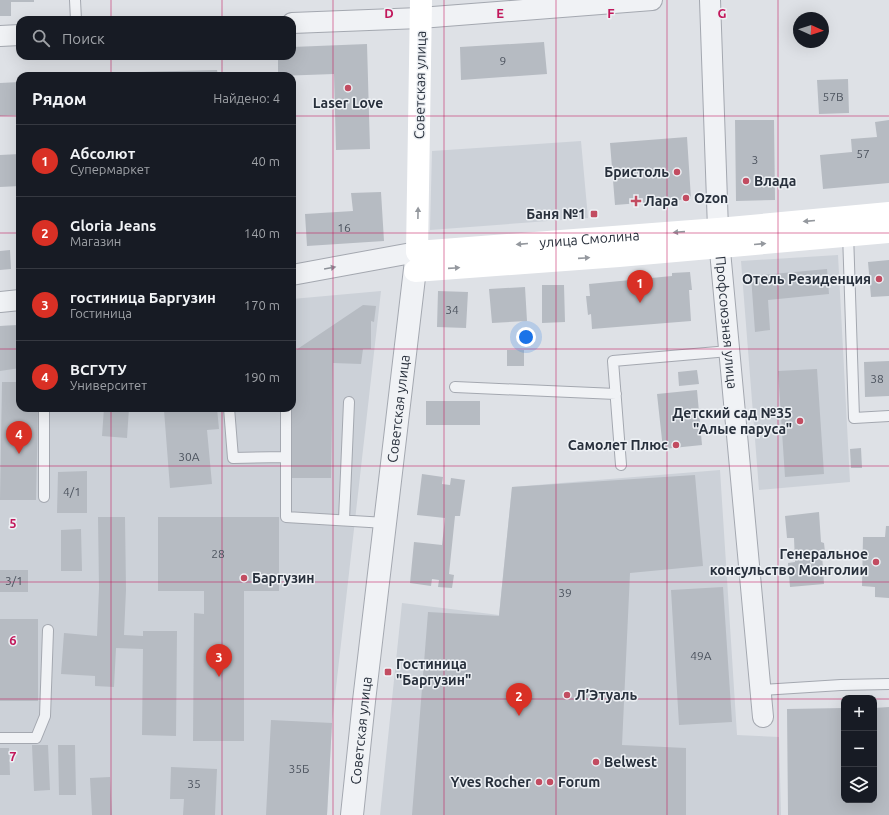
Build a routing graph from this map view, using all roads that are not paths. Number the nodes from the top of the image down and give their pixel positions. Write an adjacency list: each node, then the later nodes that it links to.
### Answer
1 (75, 0): 5 (lane)
2 (652, 0): 4 (street)
3 (710, 0): 12 (street, Профсоюзная улица)
4 (421, 9): 6 (street); 13 (main road, Советская улица, one-way to 4)
5 (76, 16)
6 (296, 23)
7 (16, 35): 8 (street)
8 (0, 36)
9 (889, 213): 10 (main road, улица Смолина)
10 (848, 227): 11 (main road); 12 (main road, улица Смолина); 24 (lane)
11 (889, 232)
12 (719, 238): 13 (main road, улица Смолина); 17 (street, Профсоюзная улица)
13 (416, 262): 14 (street, улица Смолина, one-way to 13); 29 (street, Советская улица)
14 (296, 275)
15 (16, 300): 16 (street)
16 (0, 302)
17 (729, 352): 19 (lane); 32 (street, Профсоюзная улица)
18 (455, 387): 19 (lane)
19 (616, 394): 26 (lane)
20 (349, 402): 28 (lane)
21 (44, 412): 27 (lane)
22 (229, 412): 25 (lane)
23 (286, 412): 25 (lane)
24 (889, 416)
25 (286, 457): 28 (lane)
26 (621, 465)
27 (44, 497)
28 (344, 520): 29 (lane)
29 (386, 523): 35 (street, Советская улица)
30 (48, 630): 34 (lane)
31 (889, 684): 32 (lane)
32 (761, 690): 33 (street, Профсоюзная улица)
33 (763, 717)
34 (0, 738)
35 (352, 815)

